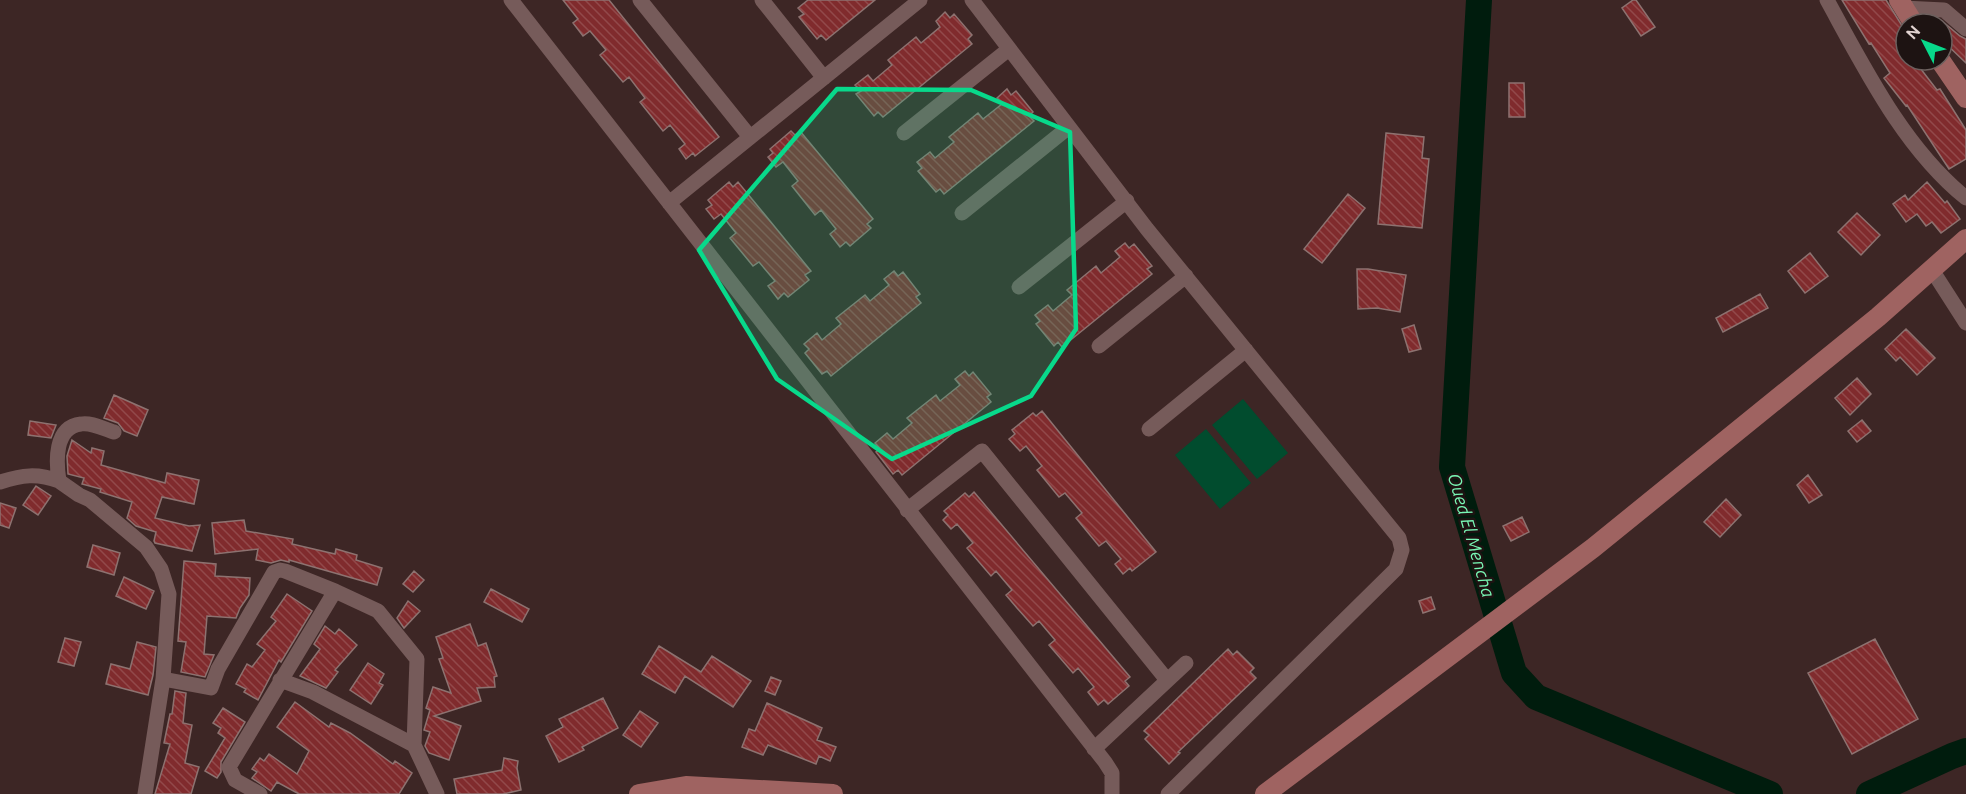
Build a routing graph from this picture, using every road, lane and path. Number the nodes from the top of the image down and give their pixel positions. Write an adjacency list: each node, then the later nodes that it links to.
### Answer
1 (511, 0): 18 (street)
2 (640, 0): 15 (street)
3 (920, 0): 11 (street)
4 (972, 0): 9 (street)
5 (1827, 0): 16 (street)
6 (766, 1): 11 (street)
7 (1905, 11): 8 (street)
8 (1966, 29)
9 (1009, 49): 13 (street); 14 (street)
10 (1948, 72): 12 (main road)
11 (824, 78): 15 (street)
12 (1966, 98)
13 (1069, 127): 17 (street); 19 (street)
14 (904, 133)
15 (750, 137): 18 (street)
16 (1966, 198)
17 (1126, 201): 22 (street); 23 (street)
18 (669, 203): 31 (street)
19 (962, 213)
20 (1966, 239): 21 (main road)
21 (1932, 270): 24 (street); 46 (main road)
22 (1186, 276): 25 (street); 26 (street)
23 (1019, 287)
24 (1966, 323)
25 (1099, 346)
26 (1246, 350): 27 (street); 45 (street)
27 (1149, 429)
28 (114, 432): 29 (street)
29 (59, 481): 30 (street); 34 (street)
30 (0, 482)
31 (907, 510): 36 (street); 38 (street)
32 (335, 591): 34 (street); 35 (street); 37 (street)
33 (1186, 663): 36 (street)
34 (163, 679): 40 (street)
35 (280, 680): 37 (street); 41 (street)
36 (1167, 680): 38 (street)
37 (414, 745): 39 (street)
38 (1094, 748): 44 (street)
39 (434, 792)
40 (145, 794)
41 (260, 794)
42 (639, 794): 43 (main road)
43 (833, 794)
44 (1112, 794)
45 (1168, 794)
46 (1265, 794)

